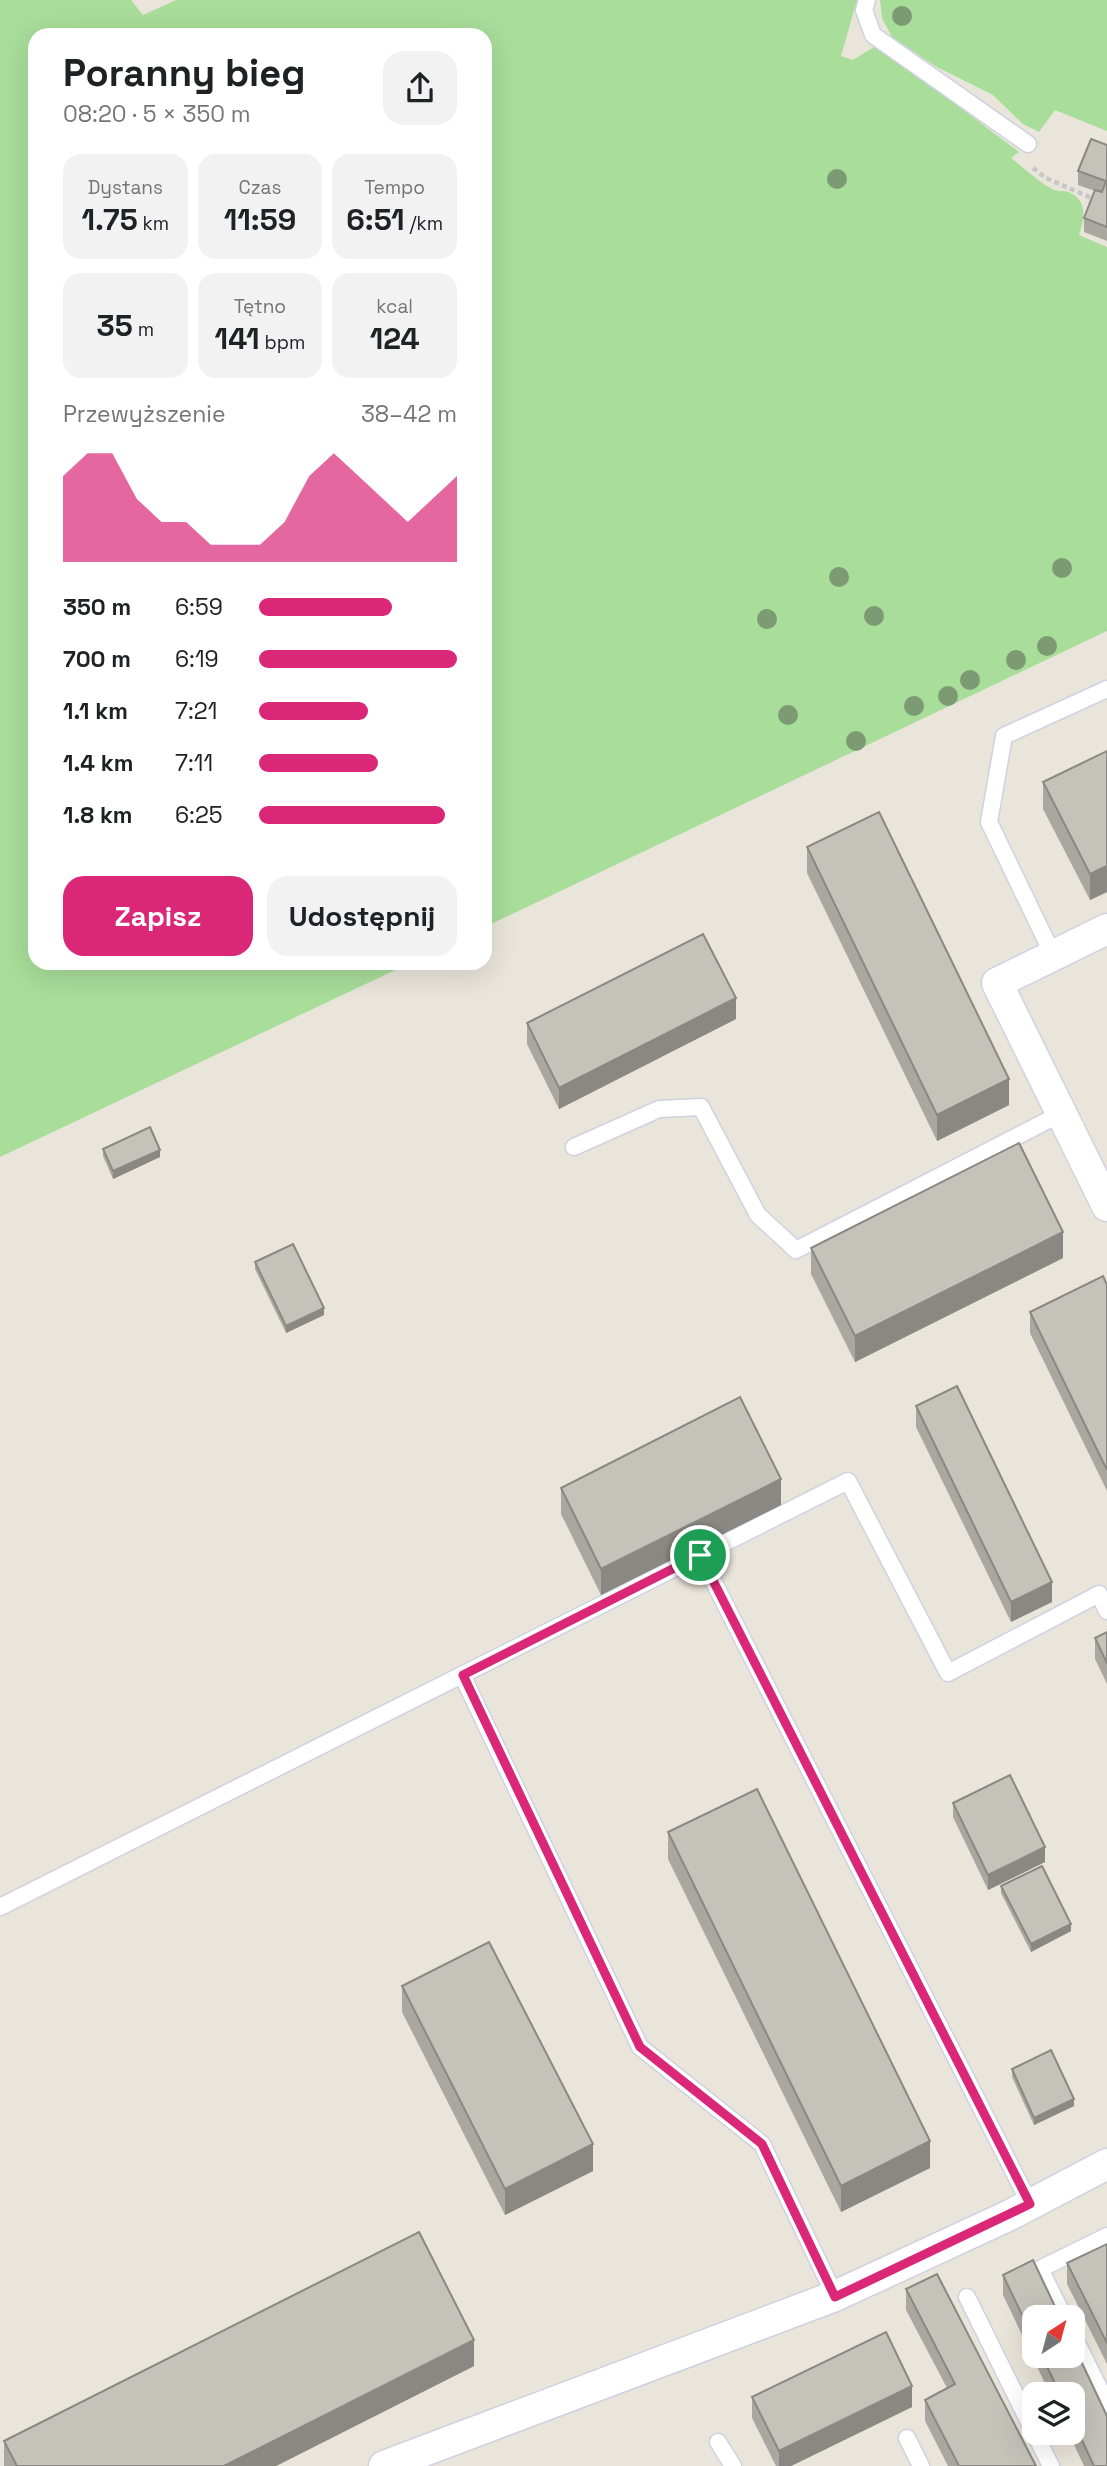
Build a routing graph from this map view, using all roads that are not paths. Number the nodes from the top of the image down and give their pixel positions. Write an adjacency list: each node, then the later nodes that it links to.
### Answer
1 (867, 0): 2 (lane)
2 (1028, 144)
3 (1107, 689): 5 (lane)
4 (1107, 929): 5 (street)
5 (1053, 956): 6 (street)
6 (1062, 1113): 7 (lane); 8 (street)
7 (575, 1147)
8 (1107, 1206)
9 (700, 1555): 10 (lane); 11 (lane); 14 (lane)
10 (1107, 1611)
11 (463, 1675): 12 (lane); 16 (lane)
12 (0, 1907)
13 (1107, 2164): 14 (street)
14 (1030, 2204): 16 (street)
15 (1107, 2236): 18 (lane)
16 (835, 2297): 25 (street)
17 (967, 2297): 21 (lane)
18 (1058, 2305)
19 (1085, 2359): 20 (lane)
20 (1107, 2404)
21 (1022, 2408)
22 (907, 2438): 27 (lane)
23 (718, 2442): 26 (lane)
24 (1040, 2445): 28 (lane)
25 (384, 2466)
26 (733, 2466)
27 (921, 2466)
28 (1051, 2466)

